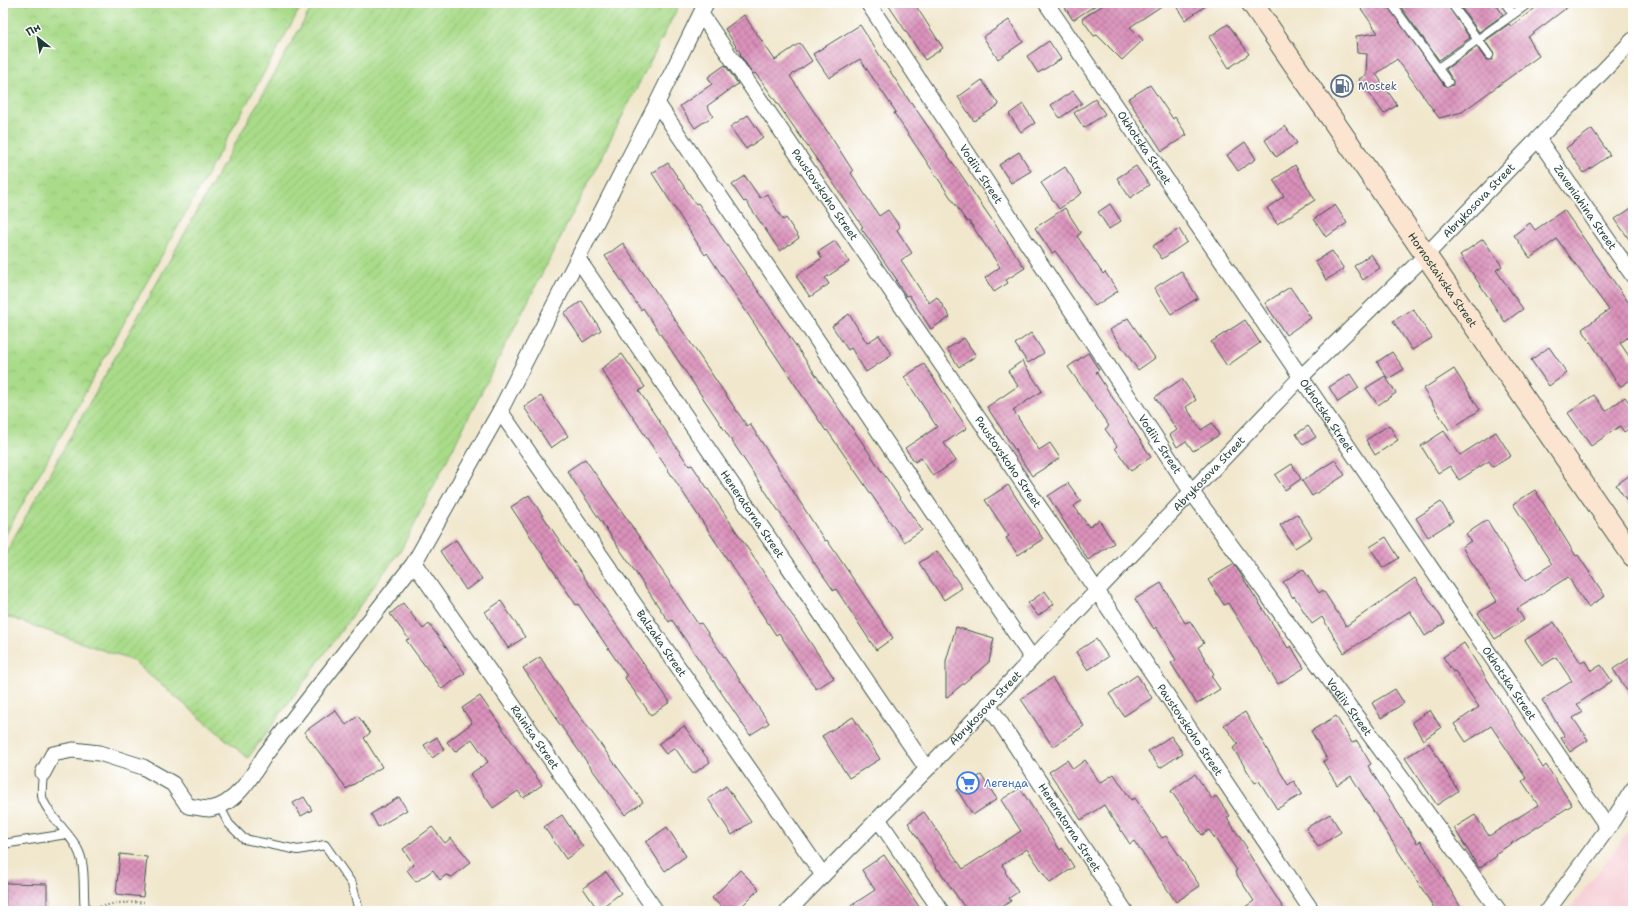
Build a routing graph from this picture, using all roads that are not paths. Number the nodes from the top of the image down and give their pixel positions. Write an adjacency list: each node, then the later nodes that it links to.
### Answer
1 (868, 3): 22 (street, Vodiiv Street)
2 (1046, 3): 20 (street, Okhotska Street)
3 (1252, 3): 17 (main road, Hornostaivska Street)
4 (1391, 3): 13 (lane)
5 (1451, 3): 10 (lane)
6 (1505, 3): 9 (lane)
7 (1529, 3): 9 (lane)
8 (703, 8): 15 (street); 25 (street, Paustovskoho Street)
9 (1513, 14): 10 (lane)
10 (1478, 39): 12 (lane); 13 (lane)
11 (1633, 40): 16 (street, Abrykosova Street)
12 (1489, 55)
13 (1438, 68): 14 (lane)
14 (1448, 82)
15 (658, 103): 18 (street); 26 (street)
16 (1538, 139): 17 (street, Abrykosova Street); 19 (street, Zaveniahina Street)
17 (1427, 254): 20 (street, Abrykosova Street); 23 (main road, Hornostaivska Street)
18 (578, 259): 21 (street); 28 (street, Heneratorna Street)
19 (1633, 276)
20 (1301, 377): 22 (street, Abrykosova Street); 33 (street, Okhotska Street)
21 (500, 411): 24 (street); 36 (street, Balzaka Street)
22 (1191, 491): 25 (street, Abrykosova Street); 44 (street, Vodiiv Street)
23 (1633, 556)
24 (414, 563): 31 (street); 39 (street, Rainisa Street)
25 (1097, 591): 26 (street, Abrykosova Street); 43 (street, Paustovskoho Street)
26 (1032, 658): 27 (street, Abrykosova Street)
27 (988, 704): 28 (street, Abrykosova Street); 42 (street, Heneratorna Street)
28 (927, 769): 32 (street, Abrykosova Street)
29 (43, 772): 31 (street); 34 (lane)
30 (1633, 789): 33 (street)
31 (220, 807): 38 (lane)
32 (878, 819): 36 (street, Abrykosova Street); 41 (street)
33 (1608, 828): 45 (street)
34 (67, 834): 35 (lane); 37 (lane)
35 (3, 844)
36 (823, 875): 40 (street, Abrykosova Street)
37 (85, 911)
38 (359, 911)
39 (656, 911)
40 (788, 911)
41 (941, 911)
42 (1125, 911)
43 (1312, 911)
44 (1499, 911)
45 (1547, 911)

